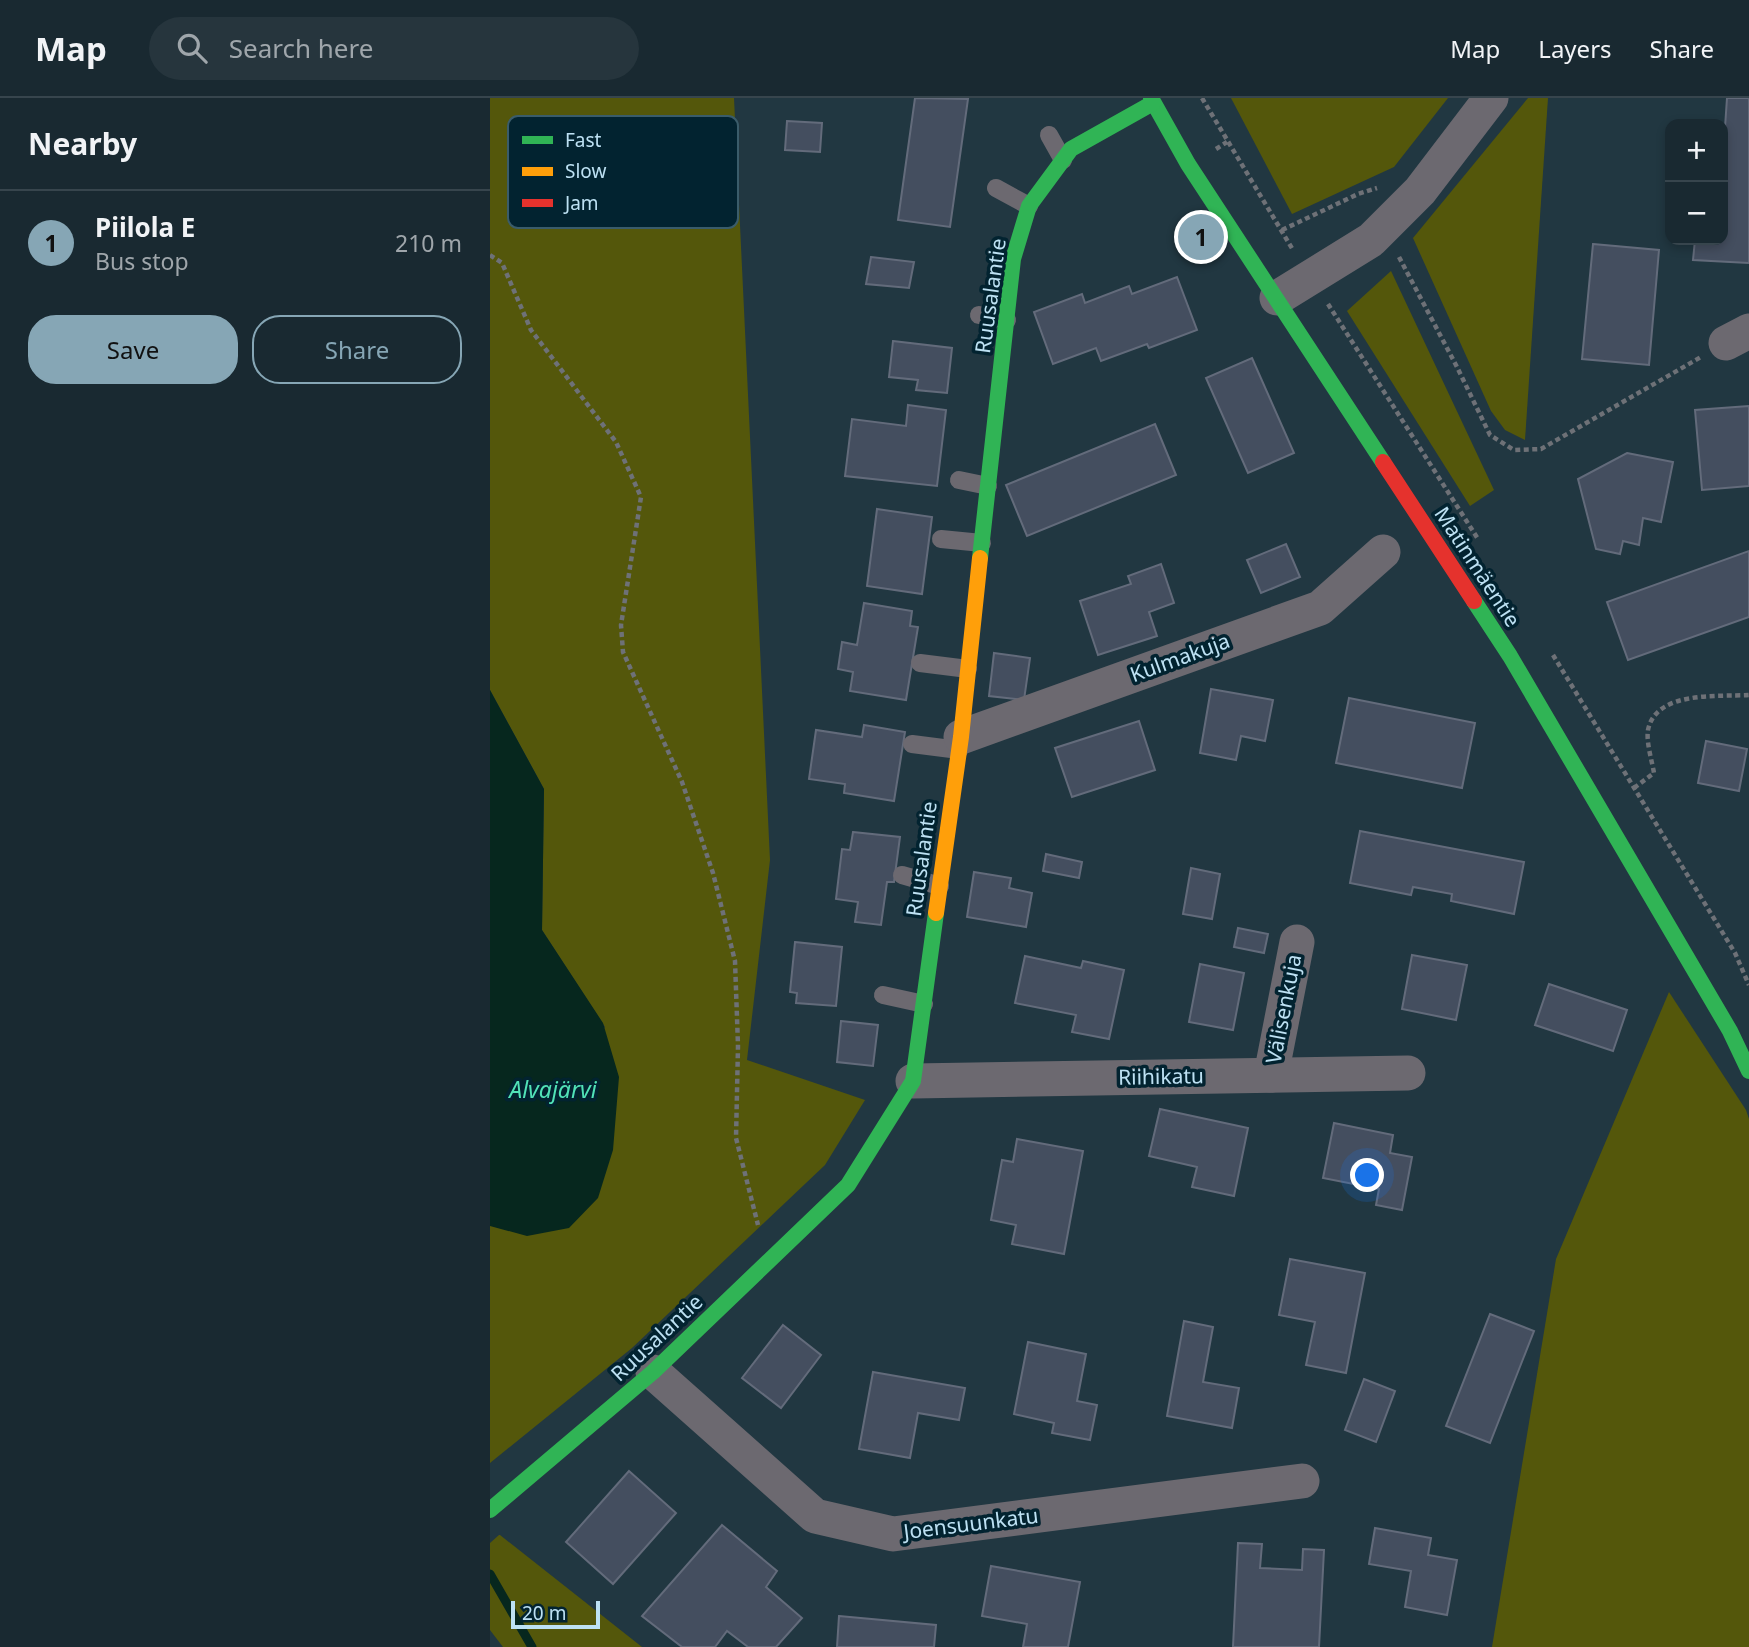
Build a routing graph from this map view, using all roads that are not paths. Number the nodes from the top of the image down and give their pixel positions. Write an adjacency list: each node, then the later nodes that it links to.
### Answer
1 (1491, 98): 7 (street)
2 (1152, 100): 4 (street, Ruusalantie); 7 (street, Matinmäentie)
3 (1049, 135): 4 (lane)
4 (1063, 160): 6 (street, Ruusalantie)
5 (996, 188): 6 (lane)
6 (1029, 206): 9 (street, Ruusalantie)
7 (1277, 299): 24 (street, Matinmäentie)
8 (979, 315): 9 (lane)
9 (1007, 320): 11 (street, Ruusalantie)
10 (959, 480): 11 (lane)
11 (988, 486): 13 (street, Ruusalantie)
12 (941, 539): 13 (lane)
13 (982, 543): 16 (street, Ruusalantie)
14 (1383, 552): 17 (street, Kulmakuja)
15 (920, 663): 16 (lane)
16 (968, 669): 17 (street, Ruusalantie)
17 (960, 743): 18 (lane); 20 (street, Ruusalantie)
18 (912, 744)
19 (902, 875): 20 (lane)
20 (940, 886): 23 (street, Ruusalantie)
21 (1297, 942): 27 (street, Välisenkuja)
22 (883, 995): 23 (lane)
23 (924, 1004): 28 (street, Ruusalantie)
24 (1739, 1026): 25 (street, Matinmäentie)
25 (1749, 1071)
26 (1408, 1073): 27 (street, Riihikatu)
27 (1271, 1076): 28 (street, Riihikatu)
28 (913, 1081): 29 (street, Ruusalantie)
29 (653, 1372): 30 (street, Joensuunkatu); 31 (street, Ruusalantie)
30 (1302, 1481)
31 (490, 1510)

